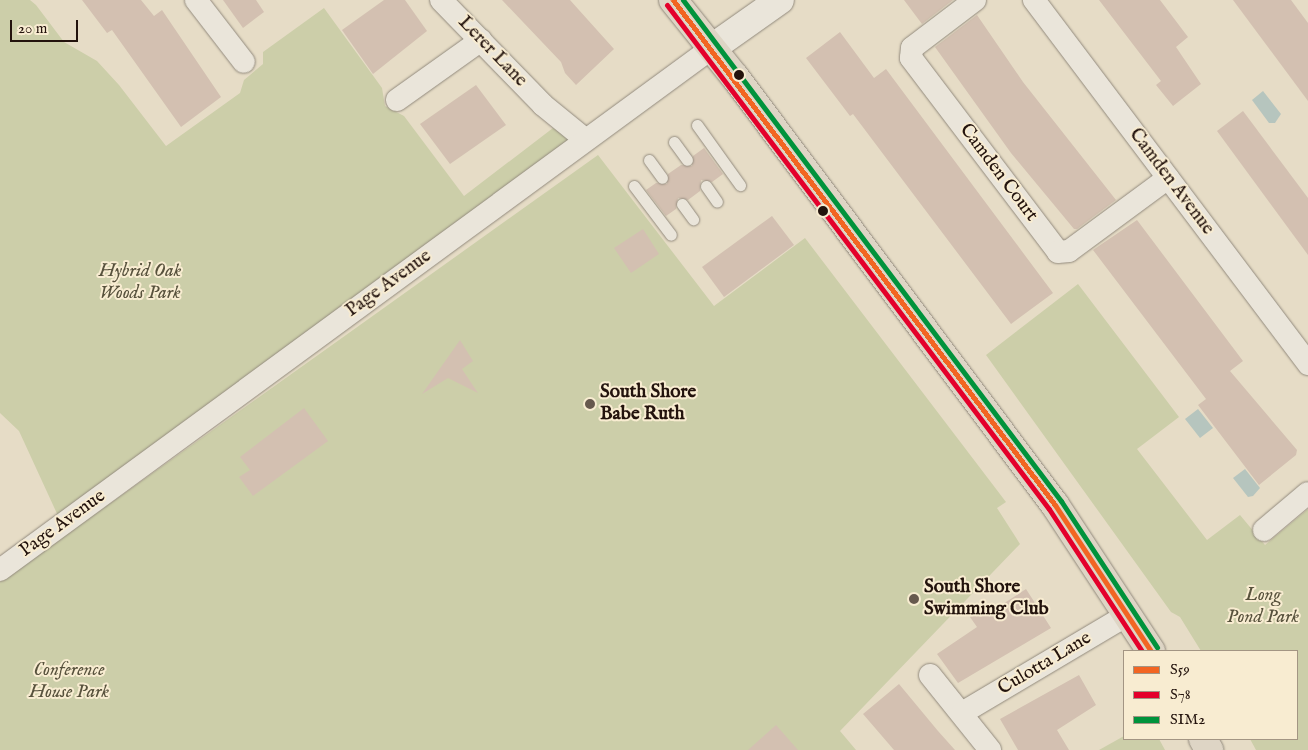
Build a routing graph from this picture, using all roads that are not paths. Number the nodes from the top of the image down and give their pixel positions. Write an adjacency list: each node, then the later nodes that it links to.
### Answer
1 (196, 0): 9 (street)
2 (441, 0): 7 (street, Lerer Lane)
3 (673, 0): 8 (main road)
4 (780, 0): 8 (street, Page Avenue)
5 (975, 0): 17 (street, Camden Court)
6 (1034, 0): 17 (street, Camden Avenue)
7 (481, 40): 10 (street); 12 (street, Lerer Lane)
8 (712, 48): 12 (street, Page Avenue); 29 (main road)
9 (244, 62)
10 (397, 100)
11 (697, 125): 18 (lane)
12 (586, 140): 28 (street, Page Avenue)
13 (674, 142): 15 (lane)
14 (649, 160): 16 (lane)
15 (687, 160)
16 (662, 178)
17 (1168, 178): 25 (street, Camden Avenue)
18 (740, 185)
19 (634, 186): 24 (lane)
20 (706, 186): 21 (lane)
21 (718, 202)
22 (682, 204): 23 (lane)
23 (693, 219)
24 (672, 235)
25 (1308, 364)
26 (1308, 493): 27 (street)
27 (1264, 530)
28 (0, 570)
29 (1129, 614): 30 (main road); 32 (street, Culotta Lane)
30 (1151, 650)
31 (930, 675): 32 (street)
32 (962, 713): 33 (street)
33 (990, 750)

